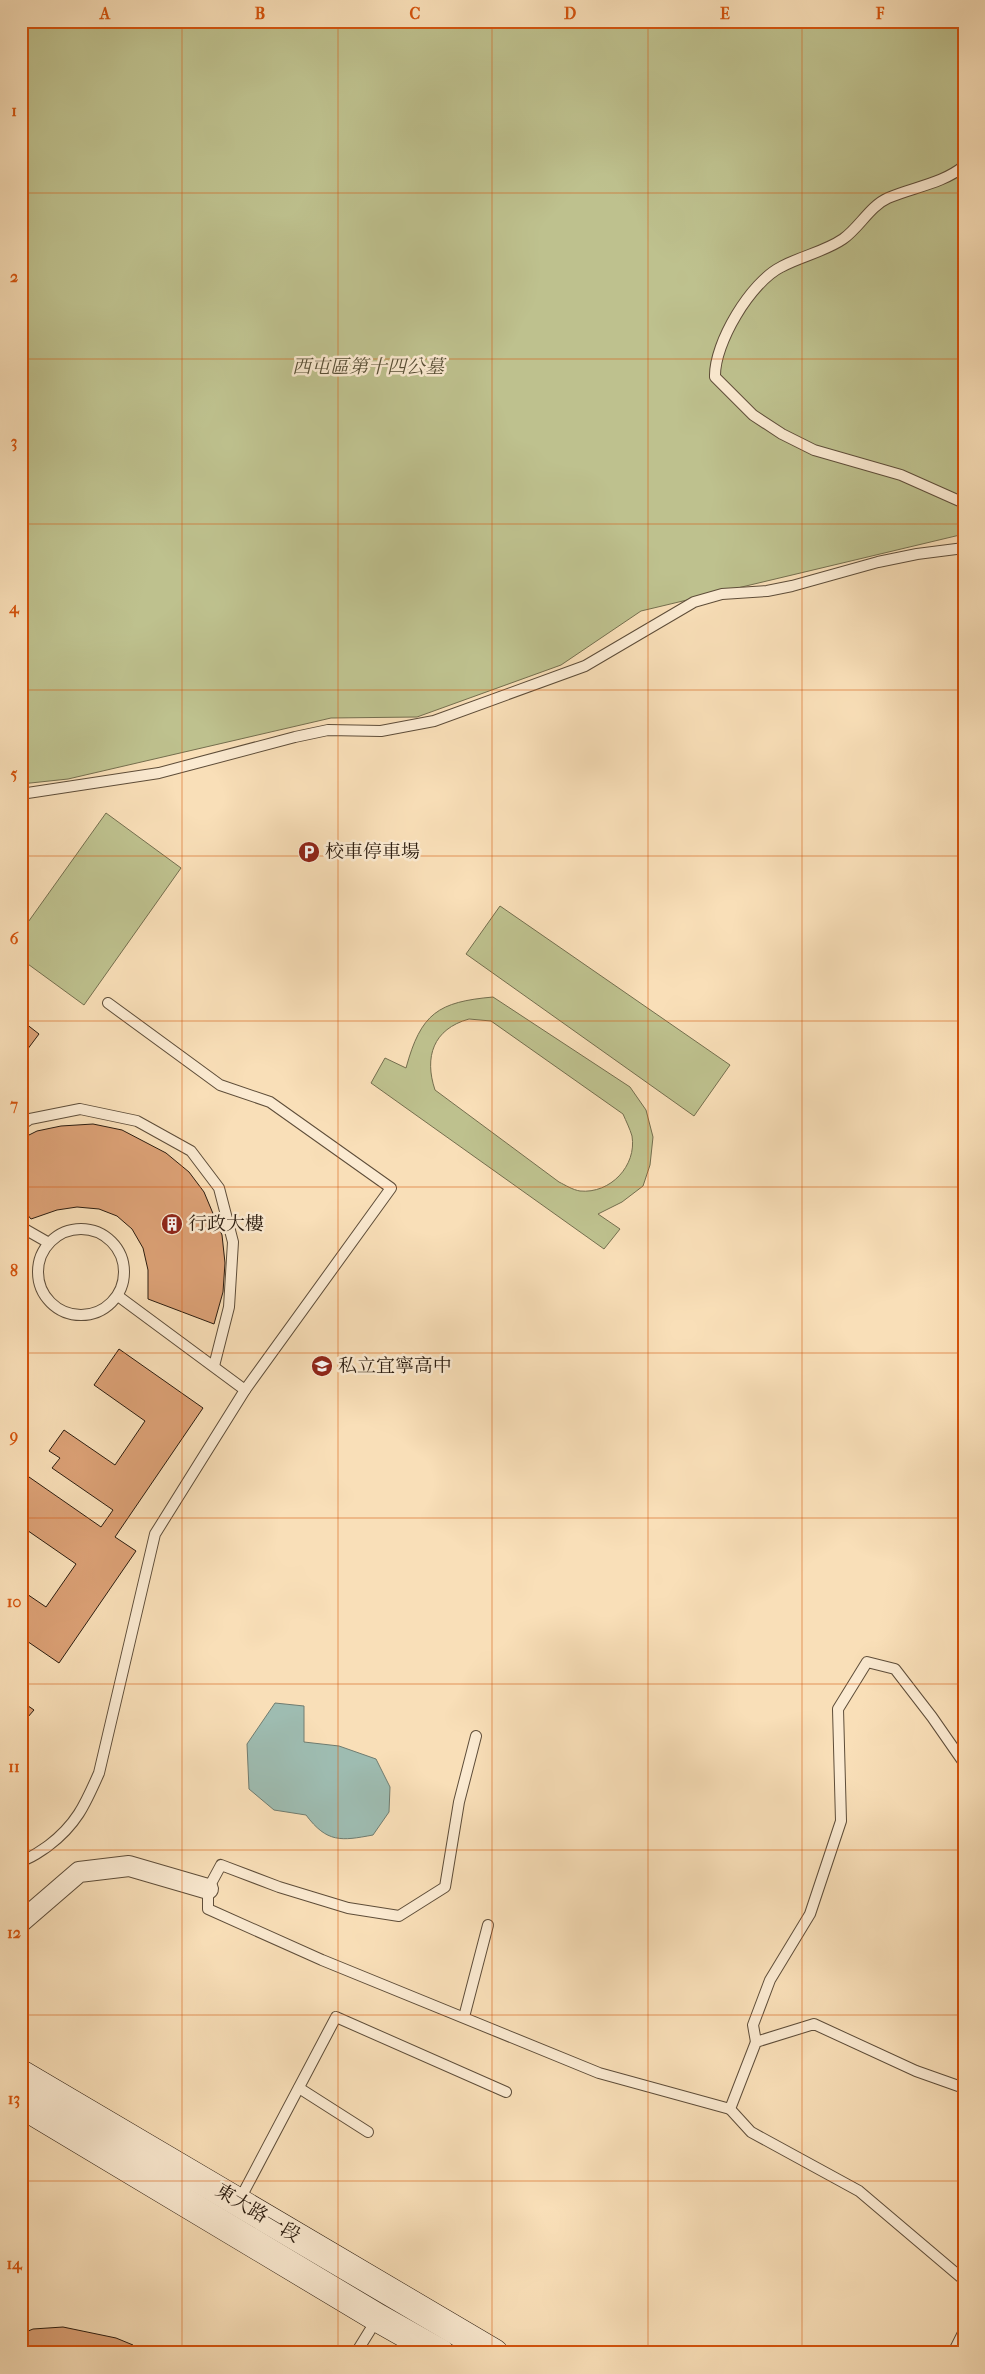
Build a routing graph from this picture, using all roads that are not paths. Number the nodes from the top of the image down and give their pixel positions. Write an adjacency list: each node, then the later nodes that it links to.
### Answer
1 (964, 166): 2 (lane)
2 (964, 503)
3 (964, 548): 4 (lane)
4 (21, 794)
5 (108, 1003): 11 (lane)
6 (21, 1125): 10 (lane)
7 (21, 1227): 8 (lane)
8 (49, 1243): 9 (lane); 9 (lane)
9 (118, 1296): 10 (lane)
10 (214, 1366): 11 (lane)
11 (246, 1390): 14 (lane)
12 (476, 1736): 15 (lane)
13 (964, 1764): 19 (lane)
14 (21, 1862)
15 (208, 1890): 16 (street); 18 (lane)
16 (21, 1922)
17 (488, 1925): 18 (lane)
18 (464, 2017): 24 (lane)
19 (756, 2042): 21 (lane); 24 (lane)
20 (299, 2088): 22 (lane); 25 (lane); 26 (lane)
21 (964, 2088)
22 (506, 2092)
23 (25, 2094): 26 (street, 東大路一段); 28 (street, 東大路一段)
24 (730, 2109): 27 (lane)
25 (368, 2132)
26 (239, 2202): 32 (street, 東大路一段)
27 (964, 2280)
28 (378, 2318): 30 (lane); 31 (street, 東大路一段)
29 (964, 2331): 33 (lane)
30 (356, 2353)
31 (440, 2353)
32 (494, 2353)
33 (953, 2353)

